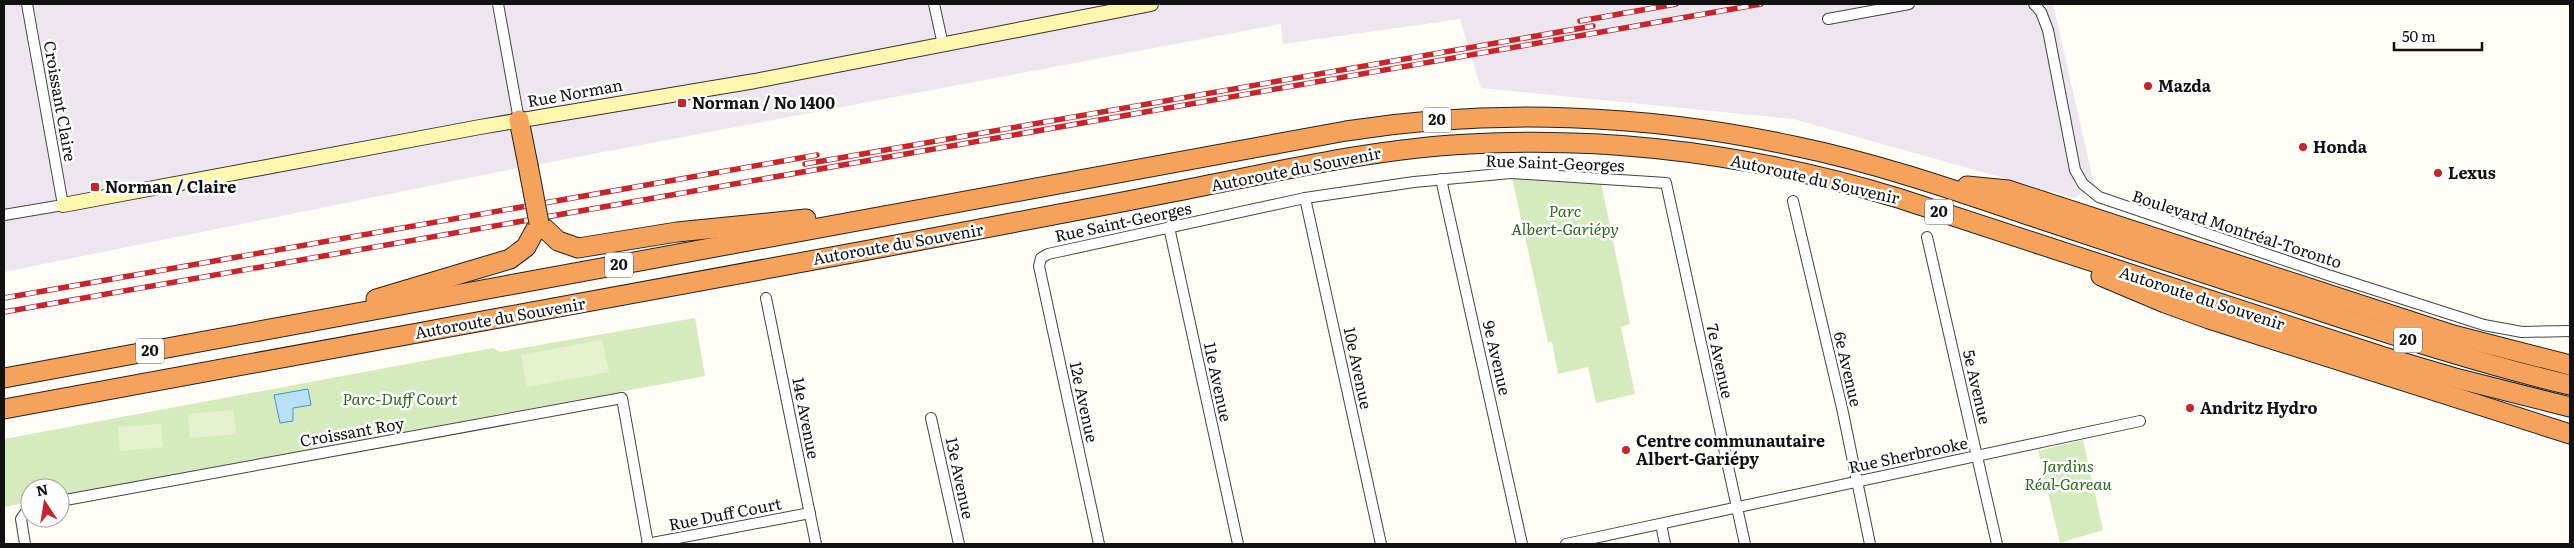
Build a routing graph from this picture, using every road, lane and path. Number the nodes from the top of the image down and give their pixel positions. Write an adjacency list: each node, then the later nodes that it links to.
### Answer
1 (27, 4): 15 (street, Croissant Claire)
2 (498, 4): 9 (street)
3 (934, 4): 8 (street)
4 (1151, 4): 8 (street, Rue Norman)
5 (1908, 4): 7 (street)
6 (2034, 4): 25 (street, Boulevard Montréal-Toronto)
7 (1828, 19)
8 (943, 45): 9 (street, Rue Norman)
9 (519, 120): 15 (street, Rue Norman); 18 (highway, bridge)
10 (1441, 179): 11 (street, Rue Saint-Georges); 13 (street, Rue Saint-Georges); 48 (street, 9e Avenue)
11 (1666, 183): 37 (street, 7e Avenue)
12 (1933, 183): 16 (highway, Autoroute du Souvenir / 20); 26 (highway); 28 (highway, Autoroute du Souvenir / 20)
13 (1306, 198): 19 (street, Rue Saint-Georges); 47 (street, 10e Avenue)
14 (1793, 201): 35 (street, 6e Avenue)
15 (63, 204): 17 (street, Rue Norman)
16 (941, 205): 18 (highway); 24 (highway, Autoroute du Souvenir / 20)
17 (4, 215)
18 (539, 227): 24 (highway)
19 (1169, 227): 22 (street, Rue Saint-Georges); 46 (street, 11e Avenue)
20 (2002, 232): 29 (highway, Autoroute du Souvenir / 20); 30 (highway, Autoroute du Souvenir / 20); 33 (highway)
21 (1927, 237): 34 (street, 5e Avenue)
22 (1039, 266): 45 (street, 12e Avenue)
23 (766, 298): 38 (street, 14e Avenue)
24 (296, 324): 27 (highway, Autoroute du Souvenir / 20)
25 (2570, 331)
26 (2570, 366)
27 (4, 378)
28 (2570, 385)
29 (2570, 407)
30 (4, 409)
31 (931, 418): 44 (street, 13e Avenue)
32 (2140, 420): 34 (street, Rue Sherbrooke)
33 (2570, 434)
34 (1978, 456): 35 (street, Rue Sherbrooke); 53 (street, 5e Avenue)
35 (1856, 481): 37 (street, Rue Sherbrooke); 52 (street, 6e Avenue)
36 (70, 499): 42 (street, Croissant Roy)
37 (1737, 508): 39 (street, Rue Sherbrooke); 51 (street, 7e Avenue)
38 (810, 513): 42 (street, Rue Duff Court); 43 (street, 14e Avenue)
39 (1661, 524): 49 (street, Rue Sherbrooke); 50 (street)
40 (22, 528): 41 (street)
41 (25, 544)
42 (648, 544)
43 (816, 544)
44 (959, 544)
45 (1099, 544)
46 (1238, 544)
47 (1381, 544)
48 (1522, 544)
49 (1566, 544)
50 (1665, 544)
51 (1745, 544)
52 (1870, 544)
53 (1997, 544)

